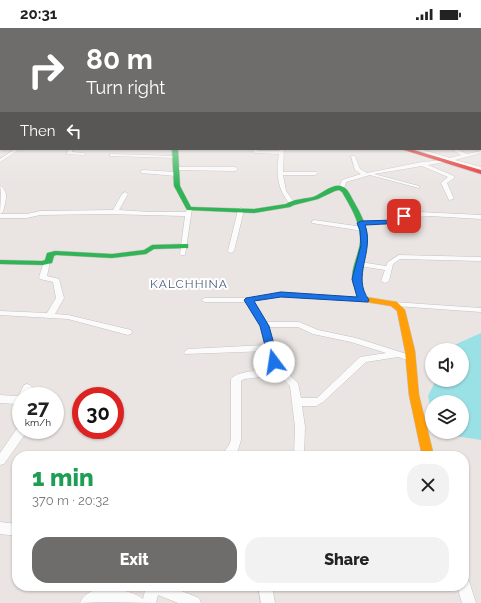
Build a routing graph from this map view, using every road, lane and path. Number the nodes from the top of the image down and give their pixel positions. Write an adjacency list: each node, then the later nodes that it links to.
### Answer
1 (16, 150): 15 (street)
2 (70, 150): 10 (street)
3 (256, 150): 7 (street)
4 (408, 150): 14 (street)
5 (418, 150): 14 (street)
6 (455, 150): 12 (street)
7 (282, 151): 23 (street)
8 (481, 152): 12 (street)
9 (176, 153): 11 (street); 20 (street)
10 (84, 154)
11 (112, 155)
12 (464, 156): 14 (street)
13 (353, 157): 24 (street)
14 (446, 160): 16 (street); 17 (street); 21 (street)
15 (0, 161)
16 (421, 164): 24 (street); 29 (street)
17 (481, 168)
18 (235, 169): 20 (street)
19 (143, 172): 20 (street)
20 (176, 172): 34 (street)
21 (481, 172)
22 (315, 173): 23 (street)
23 (280, 174): 30 (street)
24 (369, 175): 25 (street); 27 (street)
25 (418, 187)
26 (0, 188): 32 (street)
27 (342, 188): 30 (street); 38 (street)
28 (125, 194): 33 (street)
29 (450, 199)
30 (292, 203): 31 (street)
31 (241, 210): 34 (street); 40 (street)
32 (0, 212)
33 (115, 212): 34 (street); 35 (street)
34 (188, 212): 39 (street)
35 (0, 216)
36 (481, 217): 38 (street)
37 (314, 222): 38 (street)
38 (362, 226): 44 (street)
39 (184, 250): 43 (street)
40 (231, 251)
41 (481, 259): 45 (street)
42 (0, 262): 43 (street)
43 (47, 262): 53 (street)
44 (360, 264): 45 (street); 49 (street)
45 (388, 268): 46 (street)
46 (385, 281)
47 (205, 300): 48 (street)
48 (249, 300): 49 (street); 54 (street)
49 (365, 300): 50 (street)
50 (396, 304): 51 (street); 59 (street)
51 (481, 310)
52 (0, 313): 53 (street)
53 (50, 315): 55 (street)
54 (263, 324): 56 (street); 58 (street)
55 (128, 332)
56 (270, 348): 57 (street); 60 (street)
57 (188, 352)
58 (400, 355): 59 (street); 63 (street)
59 (410, 358): 67 (street)
60 (281, 372): 63 (street); 65 (street)
61 (0, 399): 62 (street)
62 (12, 400)
63 (297, 402): 66 (street)
64 (16, 439): 68 (street)
65 (230, 451)
66 (299, 451)
67 (427, 451)
68 (0, 461)
69 (0, 528): 70 (street)
70 (12, 529)
71 (152, 591): 77 (street)
72 (165, 591): 78 (street)
73 (266, 591): 79 (street)
74 (465, 591): 80 (street)
75 (87, 603): 76 (street)
76 (138, 603)
77 (149, 603)
78 (194, 603)
79 (268, 603)
80 (469, 603)

